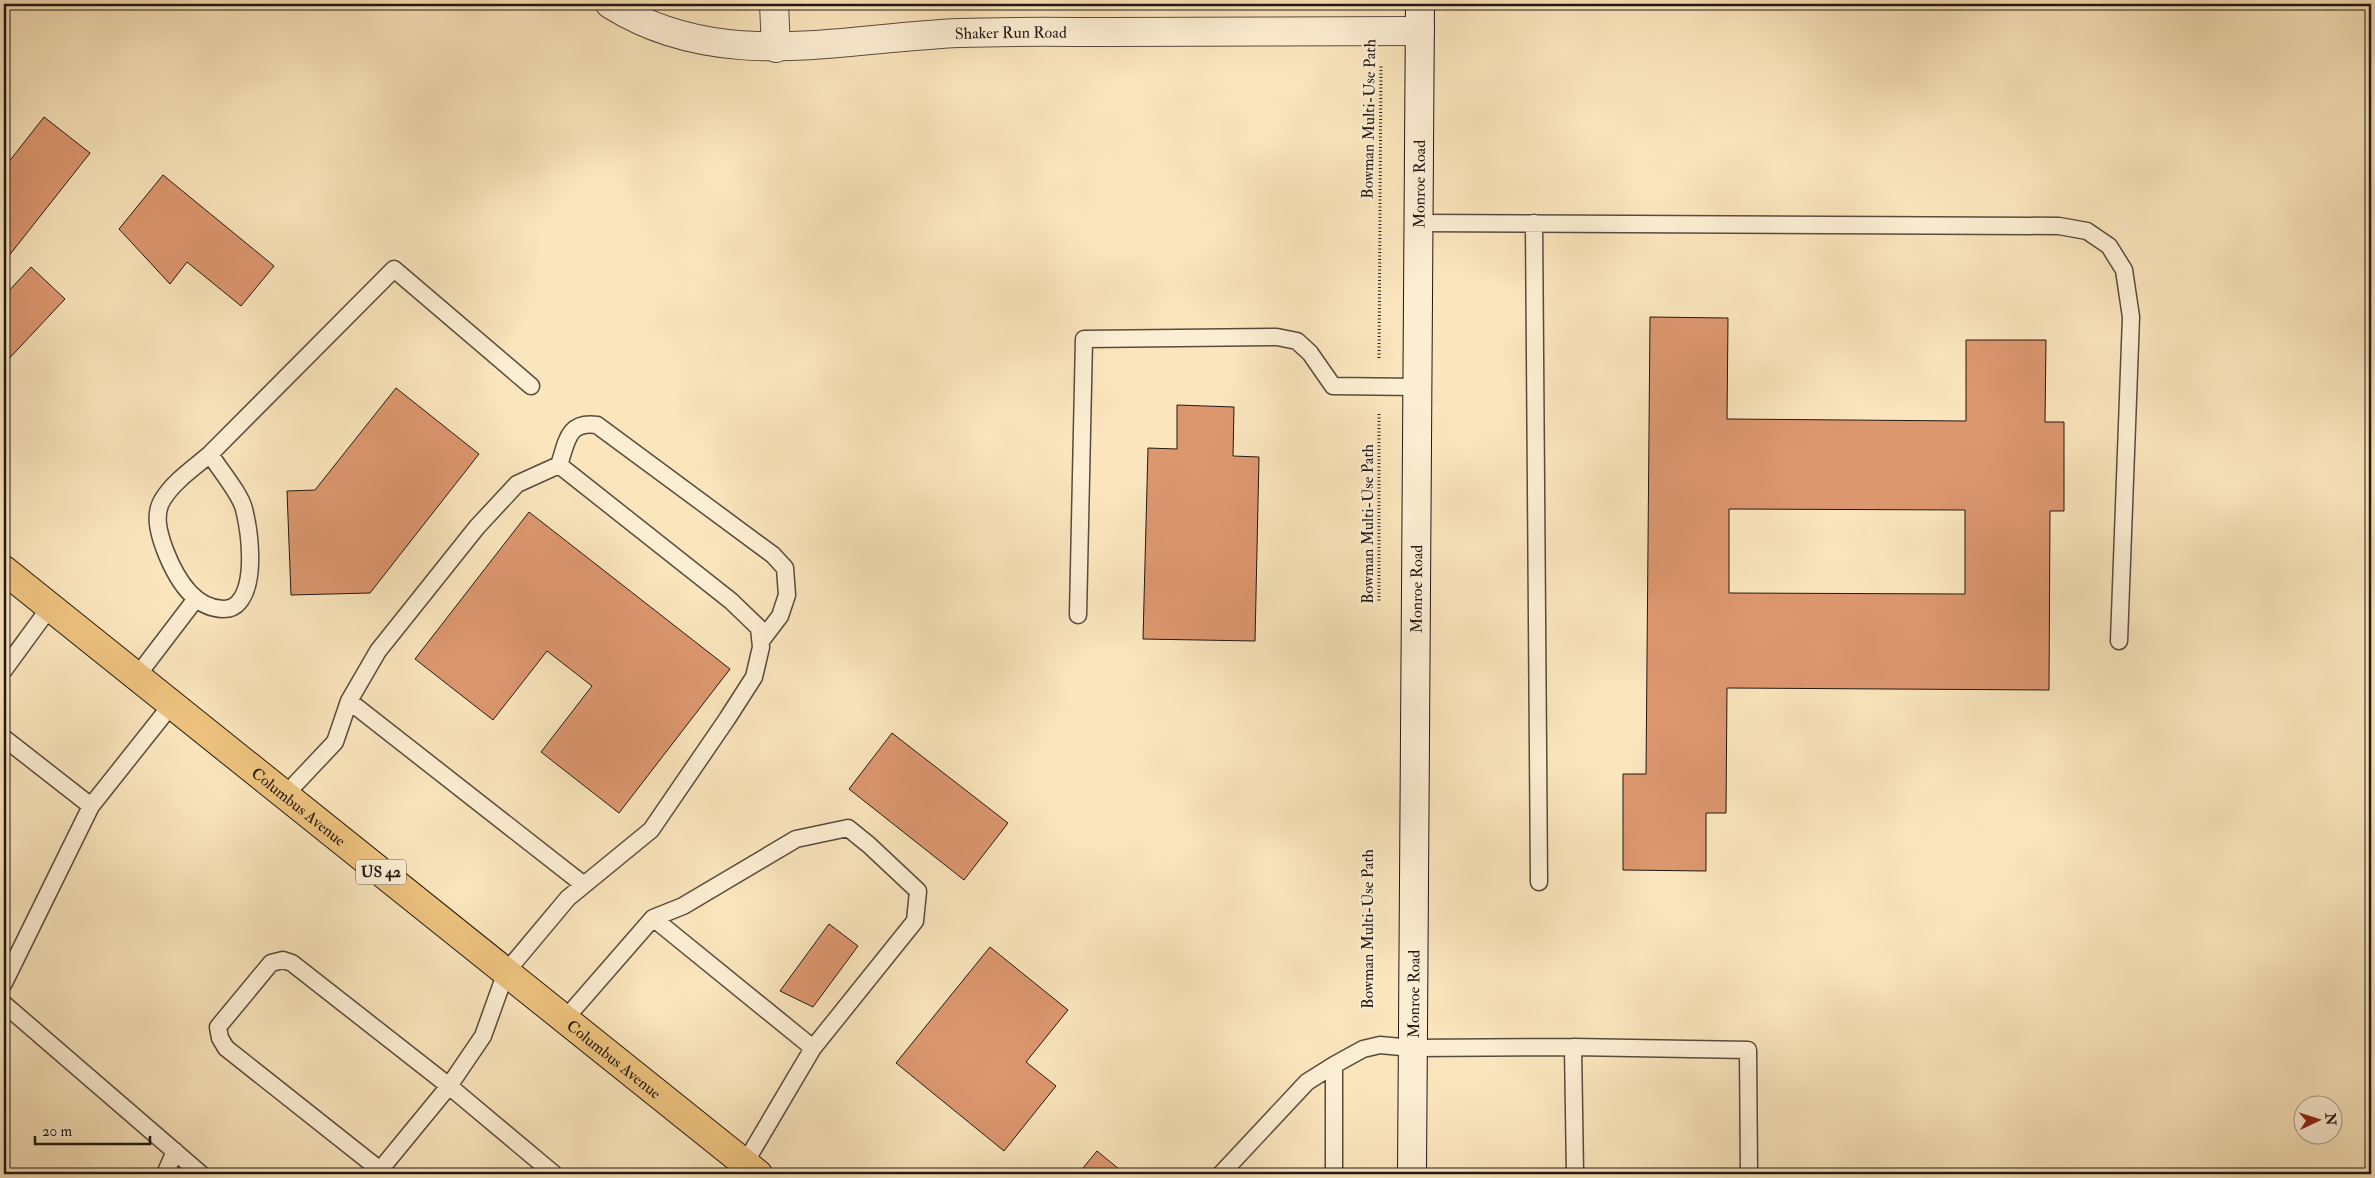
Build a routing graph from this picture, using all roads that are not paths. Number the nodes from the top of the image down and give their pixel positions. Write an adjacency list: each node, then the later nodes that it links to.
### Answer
1 (610, 4): 5 (street, Shaker Run Road)
2 (774, 4): 5 (street)
3 (1420, 4): 4 (street, Monroe Road)
4 (1420, 31): 5 (street, Shaker Run Road); 6 (street, Monroe Road)
5 (776, 48)
6 (1419, 223): 7 (lane); 9 (street, Monroe Road)
7 (1534, 223): 17 (lane); 25 (lane)
8 (531, 386): 10 (lane)
9 (1417, 387): 15 (lane); 34 (street, Monroe Road)
10 (210, 454): 13 (lane); 13 (lane)
11 (559, 465): 16 (lane); 16 (lane); 20 (lane)
12 (4, 570): 14 (main road, Columbus Avenue / US 42)
13 (195, 600): 19 (lane)
14 (50, 607): 18 (lane); 19 (main road, Columbus Avenue / US 42)
15 (1078, 615)
16 (761, 640): 26 (lane)
17 (2120, 640)
18 (4, 670)
19 (137, 676): 21 (main road, Columbus Avenue / US 42)
20 (349, 701): 23 (lane); 26 (lane)
21 (172, 704): 23 (main road, Columbus Avenue / US 42); 24 (lane)
22 (4, 738): 24 (lane)
23 (285, 795): 28 (main road, Columbus Avenue / US 42)
24 (91, 806): 29 (lane)
25 (1539, 882)
26 (584, 885): 28 (lane)
27 (653, 918): 31 (lane); 33 (lane); 33 (lane)
28 (506, 972): 31 (main road, Columbus Avenue / US 42); 36 (lane)
29 (4, 983)
30 (4, 1004): 37 (lane)
31 (565, 1019): 38 (main road, Columbus Avenue / US 42)
32 (1573, 1047): 34 (lane); 46 (lane); 47 (lane)
33 (813, 1048): 38 (lane)
34 (1412, 1048): 35 (lane); 45 (street, Monroe Road)
35 (1334, 1066): 43 (lane); 44 (lane)
36 (449, 1086): 39 (lane); 39 (lane); 42 (lane)
37 (175, 1152): 40 (lane); 41 (lane)
38 (752, 1169)
39 (380, 1173)
40 (166, 1174)
41 (201, 1174)
42 (554, 1174)
43 (1221, 1174)
44 (1334, 1174)
45 (1412, 1174)
46 (1575, 1174)
47 (1749, 1174)

